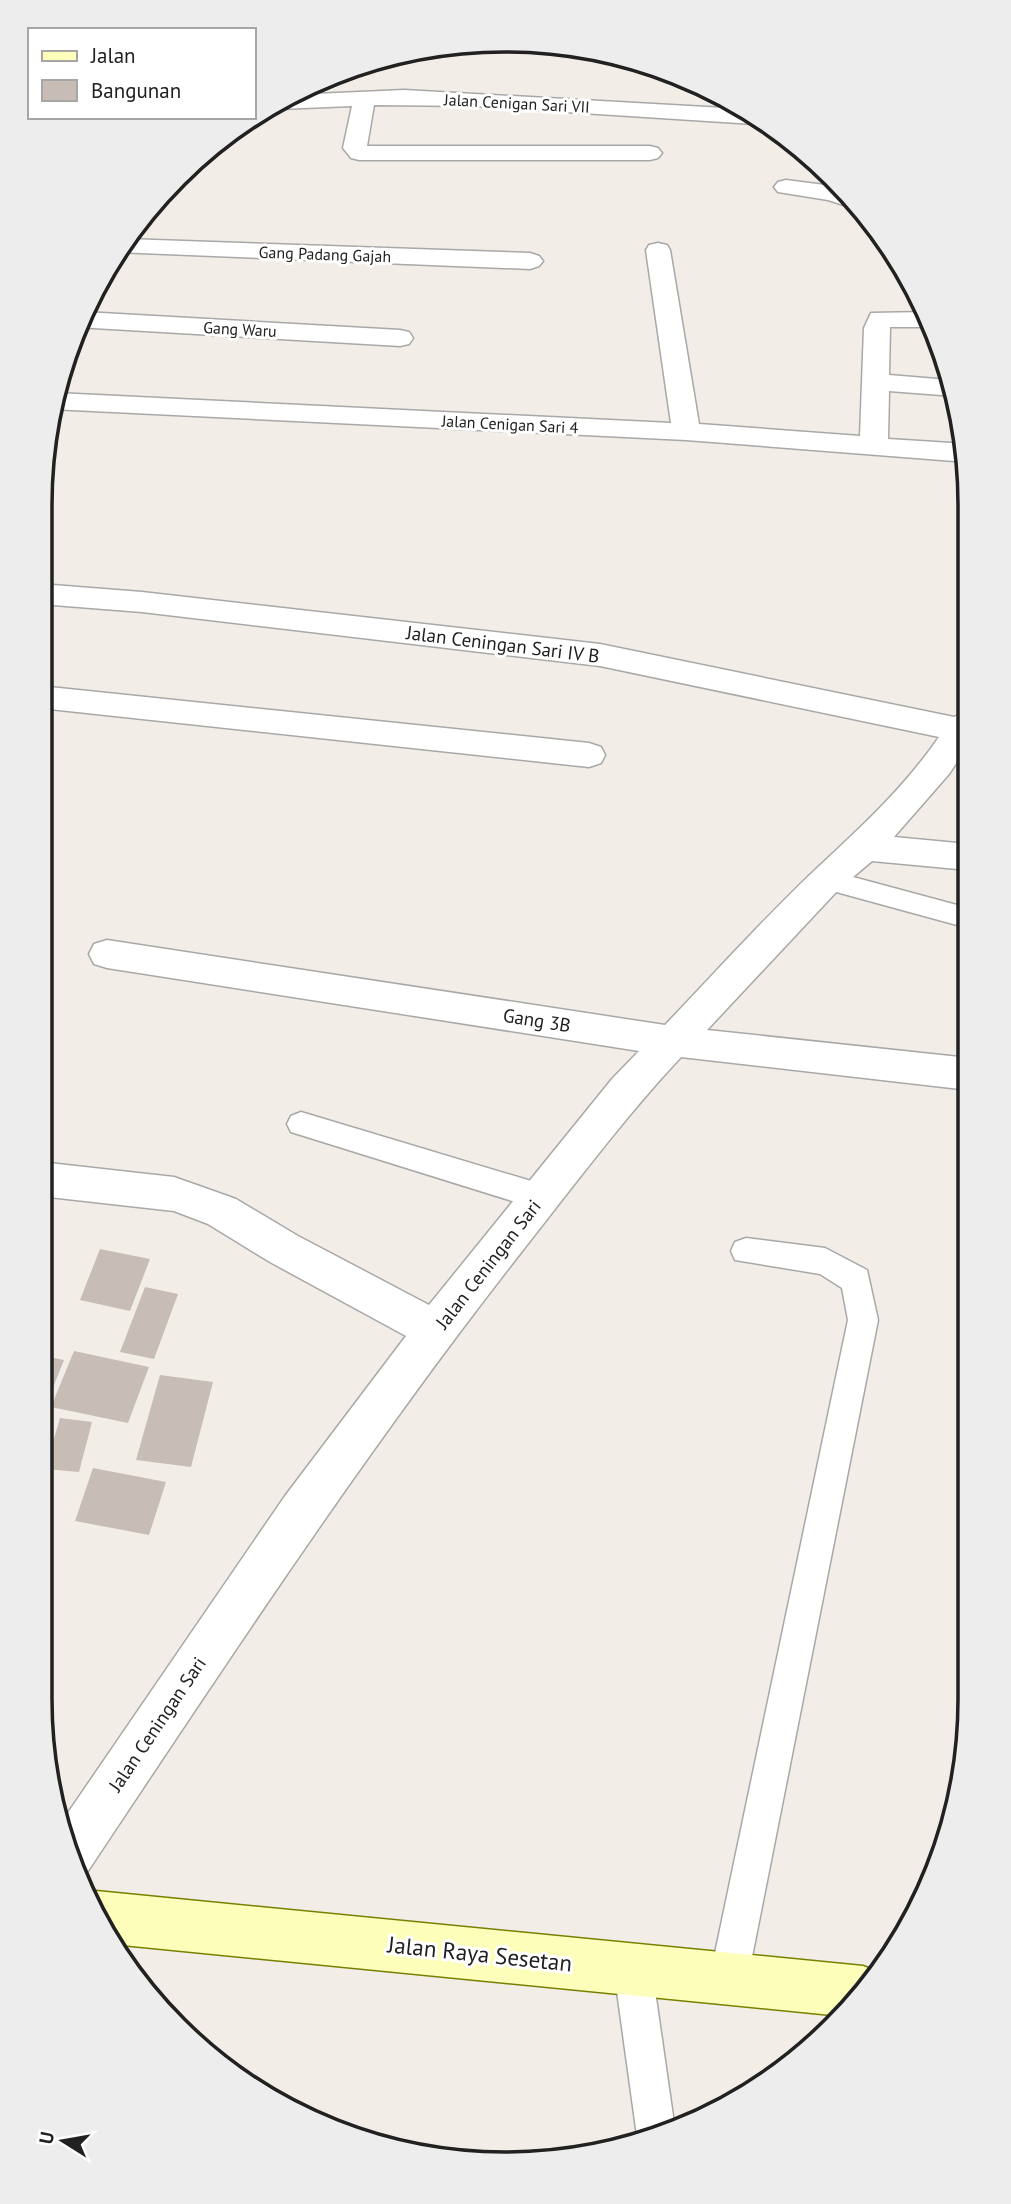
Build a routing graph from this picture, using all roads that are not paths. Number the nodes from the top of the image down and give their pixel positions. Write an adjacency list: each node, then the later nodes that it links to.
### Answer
1 (364, 100): 2 (street, Jalan Cenigan Sari VII); 3 (street, Jalan Cenigan Sari VII); 4 (street)
2 (300, 101)
3 (736, 116)
4 (649, 153)
5 (786, 187): 6 (street)
6 (833, 193)
7 (134, 247): 9 (street, Gang Padang Gajah)
8 (659, 250): 16 (street)
9 (530, 261)
10 (919, 320): 13 (street)
11 (92, 321): 12 (street, Gang Waru)
12 (400, 338)
13 (876, 382): 14 (street); 17 (street)
14 (943, 387)
15 (65, 402): 16 (street, Jalan Cenigan Sari 4)
16 (686, 432): 17 (street, Jalan Cenigan Sari 4)
17 (874, 446): 18 (street, Jalan Cenigan Sari 4)
18 (956, 452)
19 (52, 595): 21 (street, Jalan Ceningan Sari IV B)
20 (52, 698): 23 (street)
21 (958, 725)
22 (958, 735): 24 (street, Jalan Ceningan Sari)
23 (589, 755)
24 (865, 847): 25 (street); 26 (street, Jalan Ceningan Sari)
25 (958, 856)
26 (827, 880): 27 (lane); 29 (street, Jalan Ceningan Sari)
27 (958, 915)
28 (107, 954): 29 (street, Gang 3B)
29 (671, 1041): 30 (street, Gang 3B); 33 (street, Jalan Ceningan Sari)
30 (958, 1073)
31 (301, 1125): 33 (lane)
32 (52, 1180): 35 (street)
33 (541, 1197): 35 (street, Jalan Ceningan Sari)
34 (746, 1251): 39 (lane)
35 (435, 1330): 36 (street, Jalan Ceningan Sari)
36 (77, 1843)
37 (109, 1918): 38 (main road, Jalan Raya Sesetan)
38 (633, 1970): 39 (main road, Jalan Raya Sesetan); 41 (lane)
39 (729, 1977): 40 (main road, Jalan Raya Sesetan)
40 (851, 1991)
41 (654, 2126)

